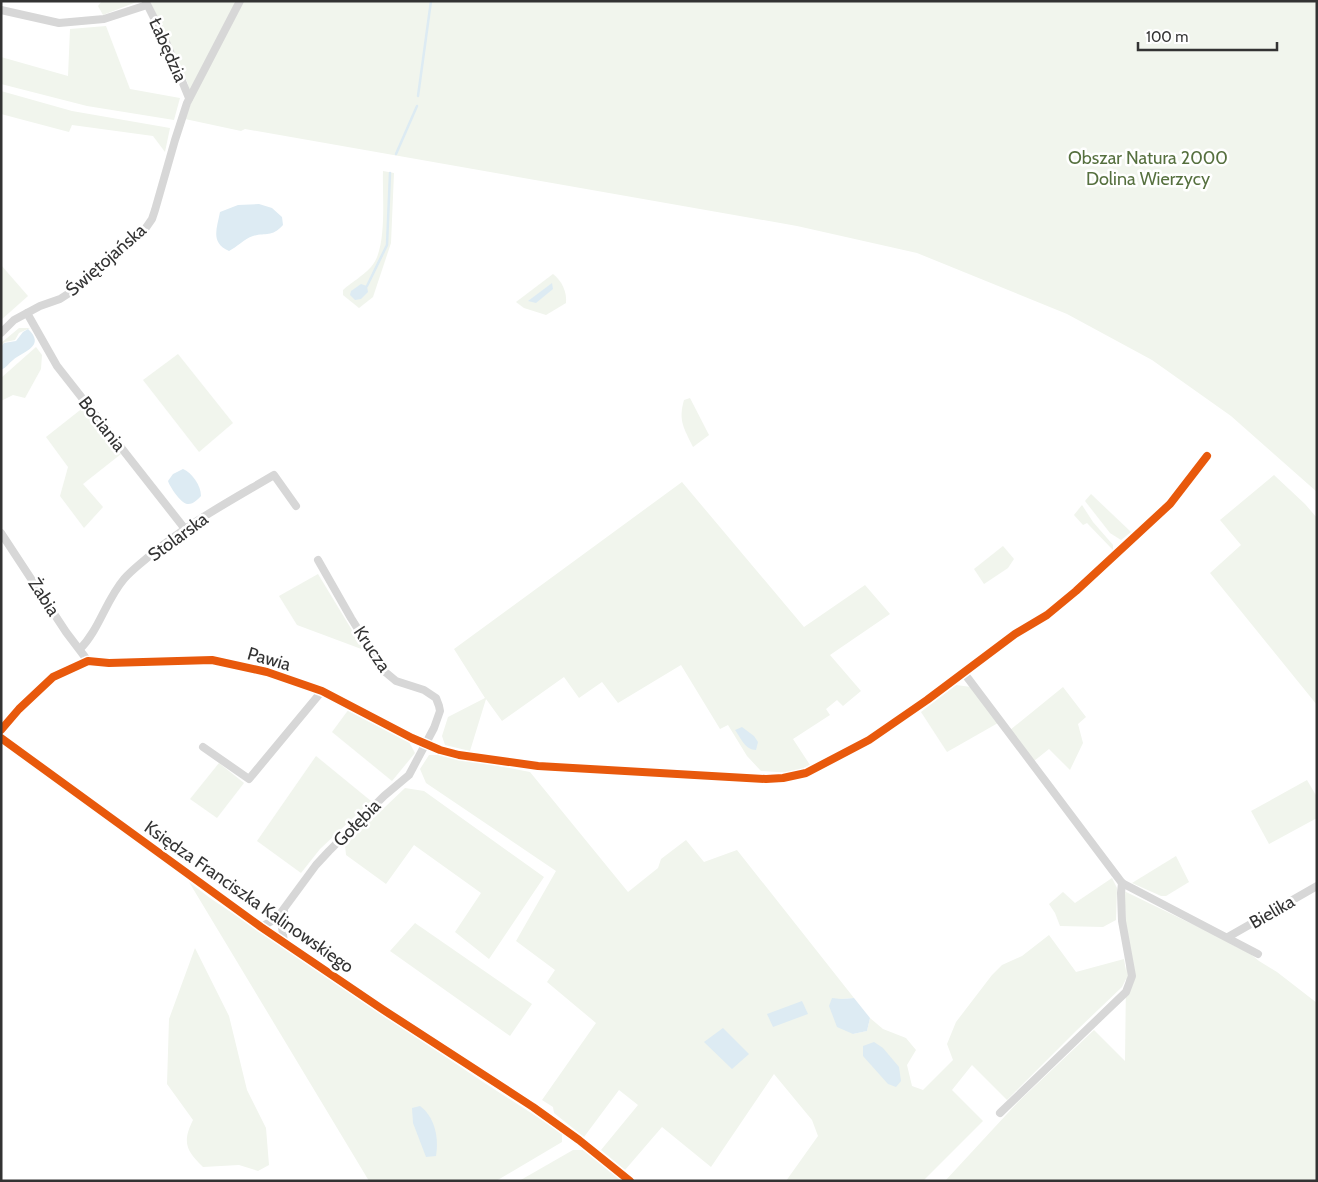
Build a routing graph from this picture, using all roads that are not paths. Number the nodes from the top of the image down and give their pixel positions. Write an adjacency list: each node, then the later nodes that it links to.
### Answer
1 (240, 1): 4 (street, Świętojańska)
2 (146, 3): 3 (street); 4 (street, Łabędzia)
3 (1, 10)
4 (189, 98): 5 (street, Świętojańska)
5 (27, 313): 6 (street, Świętojańska); 9 (street, Bociania)
6 (1, 333)
7 (1208, 456): 14 (street, Pawia)
8 (296, 506): 9 (street, Stolarska)
9 (185, 529): 12 (street, Stolarska)
10 (1, 533): 12 (street, Żabia)
11 (318, 560): 18 (street, Krucza)
12 (80, 649): 13 (street, Żabia)
13 (88, 661): 15 (street, Pawia); 16 (street, Pawia)
14 (964, 673): 18 (street, Pawia); 20 (street)
15 (322, 691): 18 (street, Pawia); 19 (street)
16 (1, 730)
17 (1, 738): 23 (street, Księdza Franciszka Kalinowskiego)
18 (425, 744): 22 (street, Gołębia)
19 (202, 747)
20 (1122, 883): 24 (street); 27 (street)
21 (1317, 886): 24 (street, Bielika)
22 (288, 903): 23 (street, Gołębia); 25 (street, Gołębia)
23 (261, 927): 25 (street, Księdza Franciszka Kalinowskiego)
24 (1228, 937): 26 (street)
25 (284, 942): 28 (street, Księdza Franciszka Kalinowskiego)
26 (1258, 954)
27 (1000, 1114)
28 (630, 1181)

